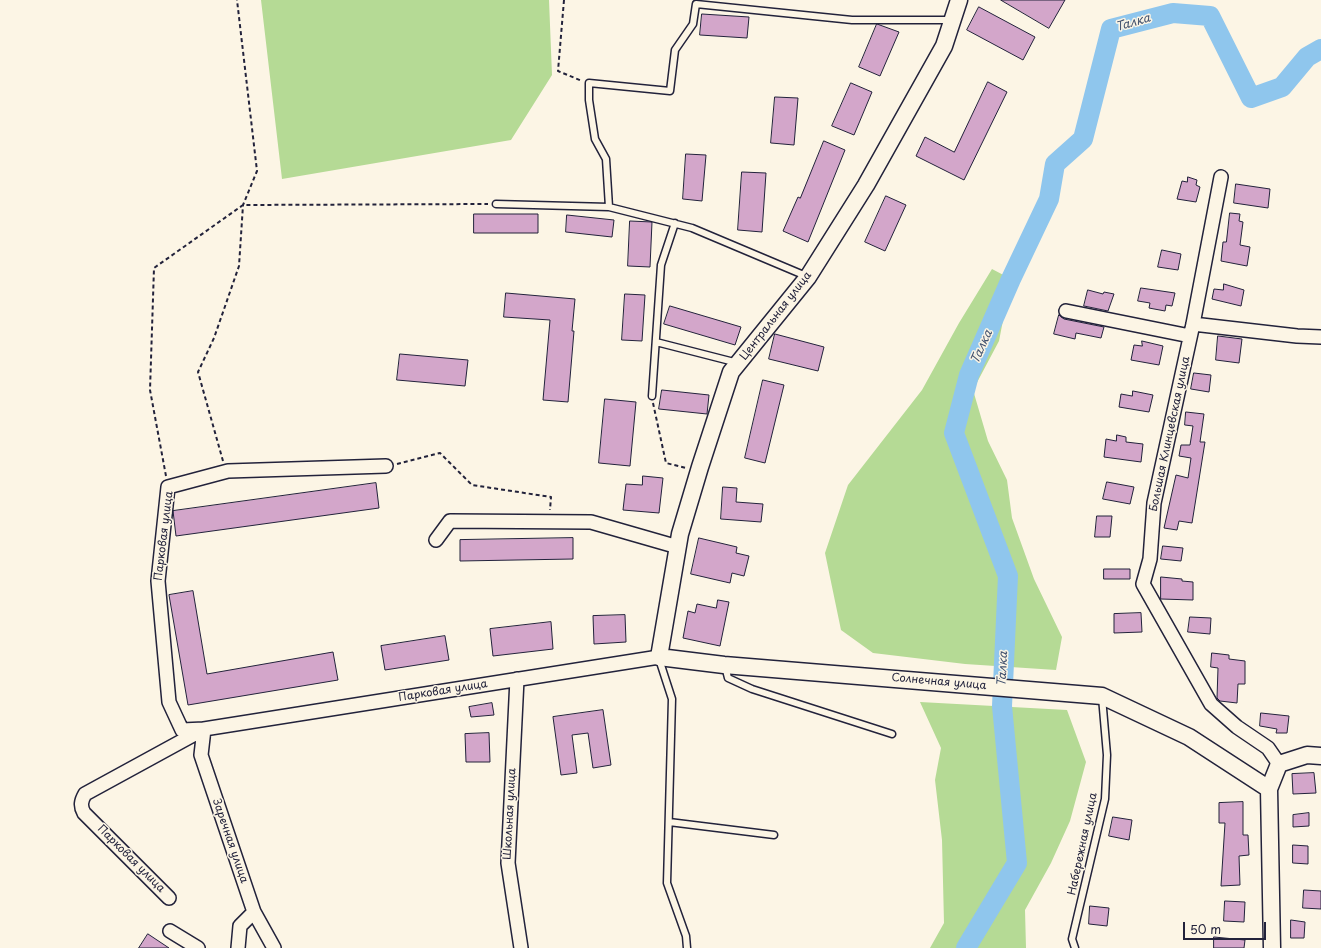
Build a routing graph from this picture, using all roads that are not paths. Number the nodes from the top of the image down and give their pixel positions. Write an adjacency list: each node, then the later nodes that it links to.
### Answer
1 (959, 0): 2 (street, Центральная улица)
2 (953, 20): 5 (lane); 7 (street, Центральная улица)
3 (1221, 177): 9 (street, Большая Клинцевская улица)
4 (496, 204): 5 (lane)
5 (609, 207): 6 (lane)
6 (675, 223): 7 (lane); 11 (lane)
7 (808, 277): 12 (street, Центральная улица)
8 (1066, 311): 9 (street)
9 (1191, 330): 10 (street); 24 (street, Большая Клинцевская улица)
10 (1321, 337)
11 (656, 342): 12 (lane); 13 (lane)
12 (739, 363): 16 (street, Центральная улица)
13 (652, 396)
14 (386, 466): 21 (street, Парковая улица)
15 (436, 540): 16 (street)
16 (678, 547): 17 (street, Центральная улица)
17 (659, 657): 18 (street, Солнечная улица); 19 (street, Парковая улица); 26 (lane)
18 (724, 665): 20 (street, Солнечная улица); 22 (lane)
19 (517, 679): 21 (street, Парковая улица); 34 (street, Школьная улица)
20 (1102, 696): 25 (street, Солнечная улица); 36 (lane, Набережная улица)
21 (204, 729): 28 (street, Парковая улица); 29 (street, Заречная улица)
22 (892, 734)
23 (1321, 756): 24 (street)
24 (1280, 764): 25 (street)
25 (1269, 789): 37 (street)
26 (669, 822): 27 (lane); 35 (lane)
27 (774, 835)
28 (169, 898)
29 (254, 912): 32 (street); 33 (street, Заречная улица)
30 (170, 931): 31 (street)
31 (198, 948)
32 (238, 948)
33 (274, 948)
34 (520, 948)
35 (687, 948)
36 (1075, 948)
37 (1272, 948)

